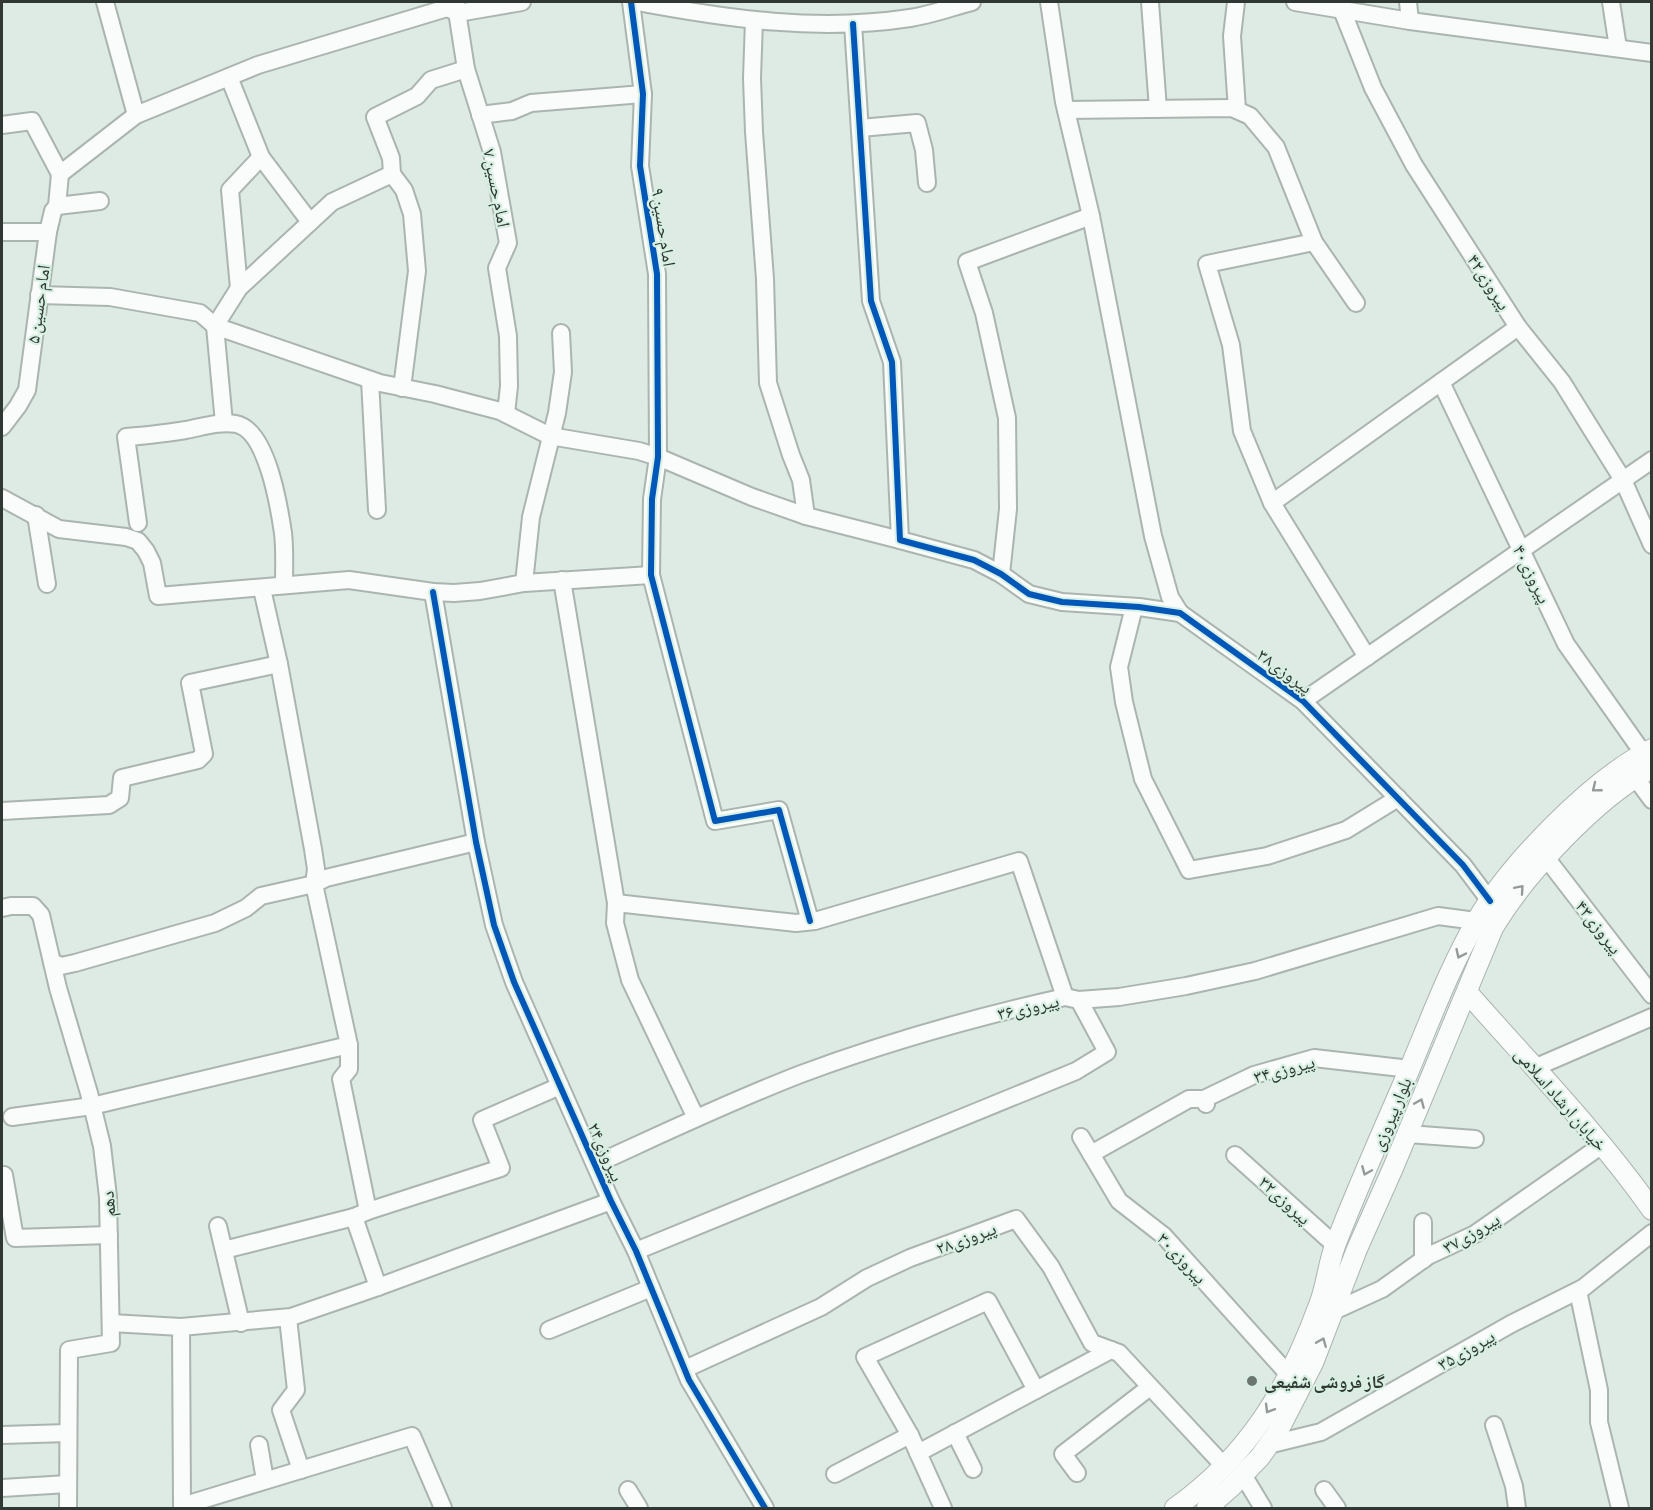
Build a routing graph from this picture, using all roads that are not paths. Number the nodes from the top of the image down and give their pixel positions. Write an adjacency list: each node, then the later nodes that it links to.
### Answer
1 (105, 2): 25 (street)
2 (522, 2): 13 (street)
3 (631, 2): 21 (street, امام حسین ۹)
4 (637, 2): 14 (street)
5 (972, 2): 16 (street)
6 (1049, 2): 23 (street)
7 (1150, 2): 22 (street)
8 (1236, 2): 24 (street)
9 (1295, 2): 12 (street)
10 (1408, 2): 15 (street)
11 (1611, 2): 17 (street)
12 (1332, 6): 15 (street); 44 (street, پیروزی۴۲)
13 (457, 7): 19 (street, امام حسین ۷); 20 (street)
14 (754, 20): 16 (street); 60 (street)
15 (1410, 21): 17 (street)
16 (853, 24): 28 (street)
17 (1618, 48): 18 (street)
18 (1652, 53)
19 (466, 69): 26 (street, امام حسین ۷); 31 (street)
20 (229, 77): 25 (street); 29 (street)
21 (643, 94): 26 (street); 53 (street, امام حسین ۹)
22 (1158, 109): 23 (street); 24 (street)
23 (1066, 110): 35 (street)
24 (1237, 110): 39 (street)
25 (136, 115): 30 (street)
26 (480, 115): 49 (street, امام حسین ۷)
27 (2, 125): 30 (street)
28 (860, 128): 32 (street); 62 (street)
29 (261, 157): 36 (street); 40 (street)
30 (60, 174): 34 (street, امام حسین ۵)
31 (392, 174): 36 (street); 48 (street)
32 (927, 183)
33 (100, 201): 34 (street)
34 (57, 206): 38 (street, امام حسین ۵)
35 (1091, 216): 65 (street); 74 (street)
36 (310, 222): 40 (street)
37 (2, 232): 38 (street)
38 (48, 232): 41 (street, امام حسین ۵)
39 (1314, 242): 42 (street); 57 (street)
40 (239, 288): 43 (street)
41 (39, 295): 43 (street, پیروزی۳۸); 51 (street, امام حسین ۵)
42 (1356, 303)
43 (215, 326): 46 (street, پیروزی۳۸); 50 (street)
44 (1518, 327): 47 (street); 55 (street, پیروزی۴۲)
45 (561, 333): 52 (street)
46 (370, 380): 48 (street, پیروزی۳۸); 58 (street)
47 (1441, 382): 57 (street); 64 (street, پیروزی۴۰)
48 (402, 388): 49 (street, پیروزی۳۸)
49 (506, 414): 52 (street, پیروزی۳۸)
50 (224, 423): 61 (street); 70 (street)
51 (2, 427)
52 (550, 436): 53 (street, پیروزی۳۸); 68 (street)
53 (658, 457): 60 (street, پیروزی۳۸); 66 (street, امام حسین ۹)
54 (1652, 460): 55 (street)
55 (1623, 480): 63 (street, پیروزی۴۲); 64 (street)
56 (2, 498): 59 (street)
57 (1272, 503): 75 (street)
58 (377, 510)
59 (36, 515): 69 (street); 71 (street)
60 (806, 516): 62 (street, پیروزی۳۸)
61 (138, 523)
62 (900, 540): 65 (street, پیروزی۳۸)
63 (1652, 545)
64 (1520, 550): 75 (street); 78 (street, پیروزی۴۰)
65 (1000, 574): 73 (street, پیروزی۳۸)
66 (651, 575): 67 (street); 89 (street, امام حسین ۹)
67 (562, 580): 68 (street); 87 (street)
68 (524, 583): 72 (street)
69 (47, 584)
70 (284, 584): 71 (street); 72 (street)
71 (262, 589): 76 (street)
72 (433, 592): 83 (street, پیروزی۲۴)
73 (1134, 607): 74 (street, پیروزی۳۸); 79 (street)
74 (1179, 614): 77 (street, پیروزی۳۸)
75 (1367, 657): 77 (street)
76 (279, 664): 81 (street); 85 (street)
77 (1303, 701): 79 (street, پیروزی۳۸)
78 (1645, 762): 80 (street, پیروزی۴۰); 82 (street, بلوار پیروزی)
79 (1398, 798): 86 (street, پیروزی۳۸)
80 (1652, 800)
81 (2, 811)
82 (1559, 833): 84 (street, بلوار پیروزی); 86 (street, بلوار پیروزی)
83 (476, 842): 85 (street); 99 (street, پیروزی۲۴)
84 (1547, 859): 92 (street, بلوار پیروزی, one-way to 84); 93 (street, پیروزی۴۳)
85 (314, 884): 91 (street); 96 (street)
86 (1490, 902): 90 (street, بلوار پیروزی)
87 (616, 903): 89 (street); 102 (street)
88 (2, 908): 91 (street, دهم)
89 (810, 921): 94 (street)
90 (1476, 921): 94 (street, پیروزی۳۶); 98 (street, بلوار پیروزی, one-way to 98)
91 (52, 962): 100 (street, دهم)
92 (1467, 992): 97 (street, خیابان ارشاد اسلامی); 103 (street, بلوار پیروزی, one-way to 92)
93 (1652, 995)
94 (1072, 999): 102 (street, پیروزی۳۶); 120 (street)
95 (1652, 1017): 97 (street)
96 (349, 1044): 100 (street); 113 (street)
97 (1534, 1068): 106 (street, خیابان ارشاد اسلامی)
98 (1410, 1069): 107 (street, پیروزی۳۴); 118 (street, بلوار پیروزی, one-way to 118)
99 (560, 1086): 109 (street, پیروزی۲۴); 113 (street)
100 (92, 1106): 101 (street); 117 (street, دهم)
101 (12, 1117)
102 (696, 1119): 109 (street, پیروزی۳۶)
103 (1408, 1134): 105 (street); 125 (street, بلوار پیروزی)
104 (1081, 1137): 107 (street, پیروزی۳۰)
105 (1475, 1139)
106 (1602, 1145): 112 (street, خیابان ارشاد اسلامی); 121 (street, پیروزی۳۷)
107 (1091, 1154): 133 (street, پیروزی۳۰)
108 (1235, 1155): 118 (street, پیروزی۳۲)
109 (596, 1164): 111 (street, پیروزی۲۴)
110 (4, 1175): 117 (street)
111 (611, 1201): 120 (street, پیروزی۲۴); 122 (street)
112 (1652, 1210)
113 (361, 1214): 119 (street); 122 (street)
114 (1423, 1222): 121 (street)
115 (218, 1226): 119 (street)
116 (1652, 1233): 124 (street, پیروزی۳۵)
117 (109, 1235): 127 (street, دهم)
118 (1335, 1245): 133 (street, بلوار پیروزی)
119 (224, 1250): 128 (street)
120 (636, 1251): 123 (street, پیروزی۲۴)
121 (1423, 1260): 125 (street, پیروزی۳۷)
122 (378, 1287): 126 (street)
123 (651, 1288): 130 (street); 132 (street, پیروزی۲۴)
124 (1578, 1291): 141 (street, پیروزی۳۵); 166 (street)
125 (1334, 1311): 141 (street, بلوار پیروزی, one-way to 125)
126 (288, 1318): 128 (street); 146 (street)
127 (111, 1323): 129 (street); 137 (street, دهم)
128 (241, 1323): 129 (street)
129 (181, 1327): 155 (street)
130 (549, 1330)
131 (1111, 1350): 132 (street, پیروزی۲۸); 134 (street, پیروزی۲۸); 135 (street)
132 (685, 1369): 159 (street, پیروزی۲۴)
133 (1289, 1375): 144 (street, بلوار پیروزی, one-way to 144)
134 (1150, 1387): 144 (street, پیروزی۲۸); 147 (street)
135 (1036, 1390): 138 (street); 140 (street)
136 (1494, 1425): 165 (street)
137 (68, 1433): 139 (street); 151 (street, دهم)
138 (955, 1433): 143 (street); 145 (street)
139 (2, 1435)
140 (910, 1435): 143 (street); 148 (street)
141 (1268, 1445): 149 (street, بلوار پیروزی)
142 (259, 1446): 150 (street)
143 (918, 1453): 160 (street)
144 (1225, 1467): 161 (street, بلوار پیروزی)
145 (973, 1469)
146 (301, 1470): 150 (street); 157 (street)
147 (1077, 1473)
148 (835, 1474)
149 (1243, 1474): 162 (street, بلوار پیروزی); 163 (street)
150 (266, 1480): 155 (street)
151 (68, 1484): 152 (street); 156 (street, دهم)
152 (2, 1488)
153 (628, 1490): 158 (street)
154 (1324, 1490): 164 (street)
155 (182, 1507)
156 (68, 1509)
157 (443, 1509)
158 (639, 1509)
159 (765, 1509)
160 (943, 1509)
161 (1175, 1509)
162 (1207, 1509)
163 (1263, 1509)
164 (1337, 1509)
165 (1517, 1509)
166 (1620, 1509)

